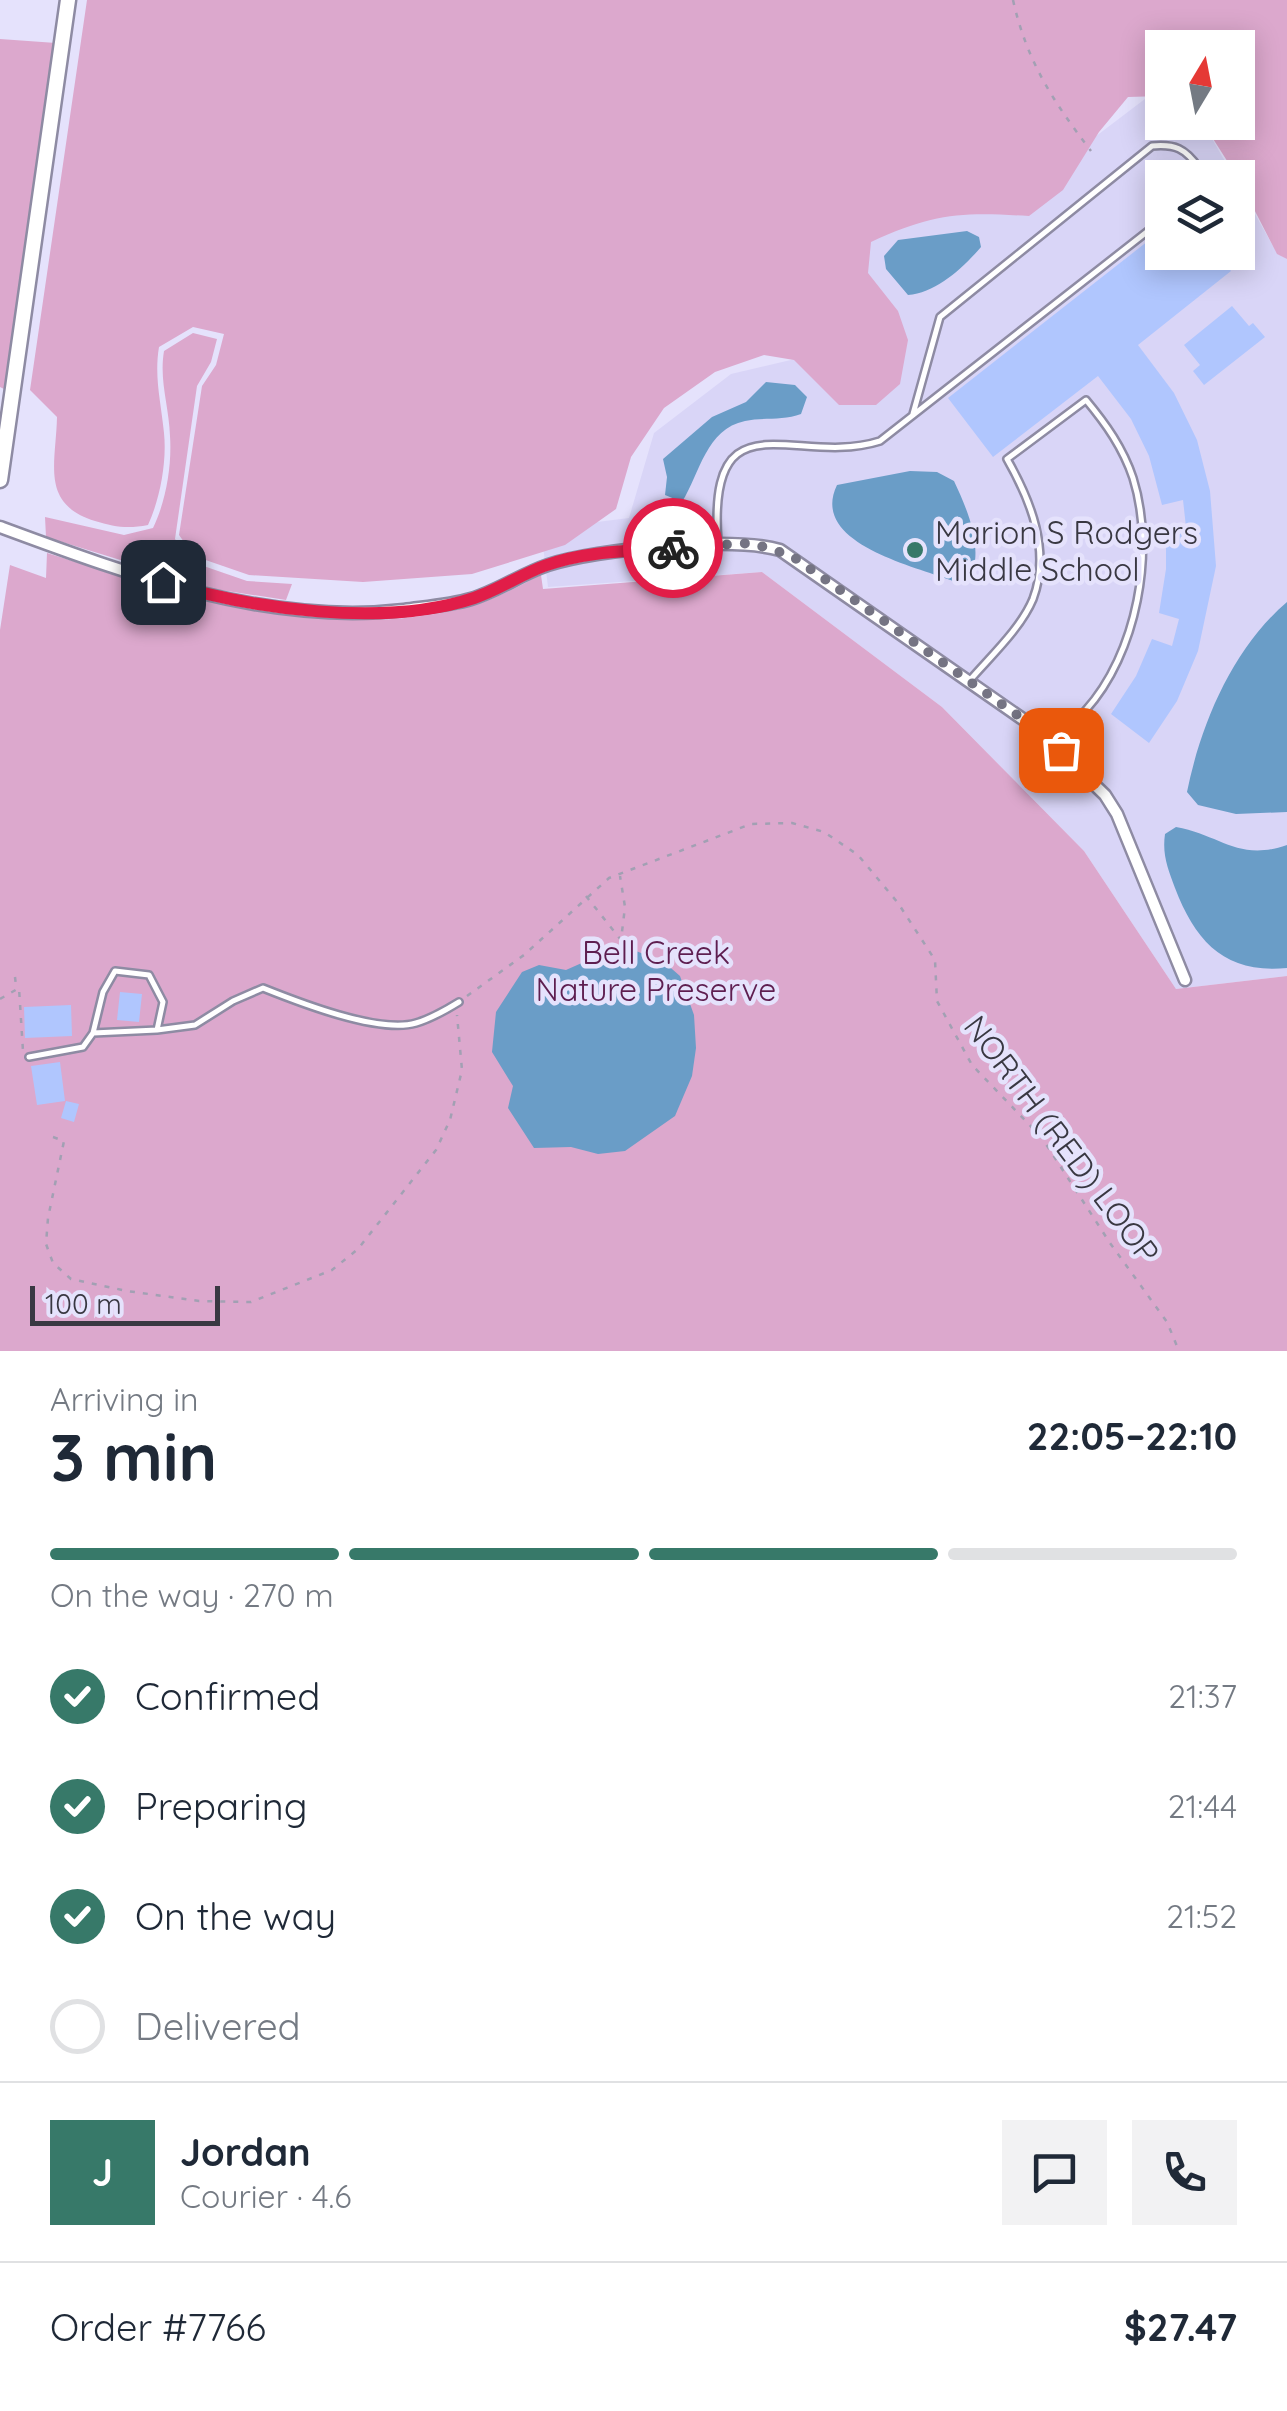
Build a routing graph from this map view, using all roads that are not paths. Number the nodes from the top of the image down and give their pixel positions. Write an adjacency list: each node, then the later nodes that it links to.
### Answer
1 (68, 0): 5 (street)
2 (1194, 160): 4 (lane)
3 (1145, 233): 4 (lane)
4 (912, 417): 7 (lane)
5 (0, 480)
6 (0, 528): 7 (street)
7 (718, 544): 8 (street)
8 (970, 681): 9 (street); 9 (lane)
9 (1050, 740): 10 (street)
10 (1185, 980)
11 (459, 1002): 12 (lane)
12 (157, 1030): 13 (lane); 13 (lane)
13 (94, 1033): 14 (lane)
14 (26, 1057)

